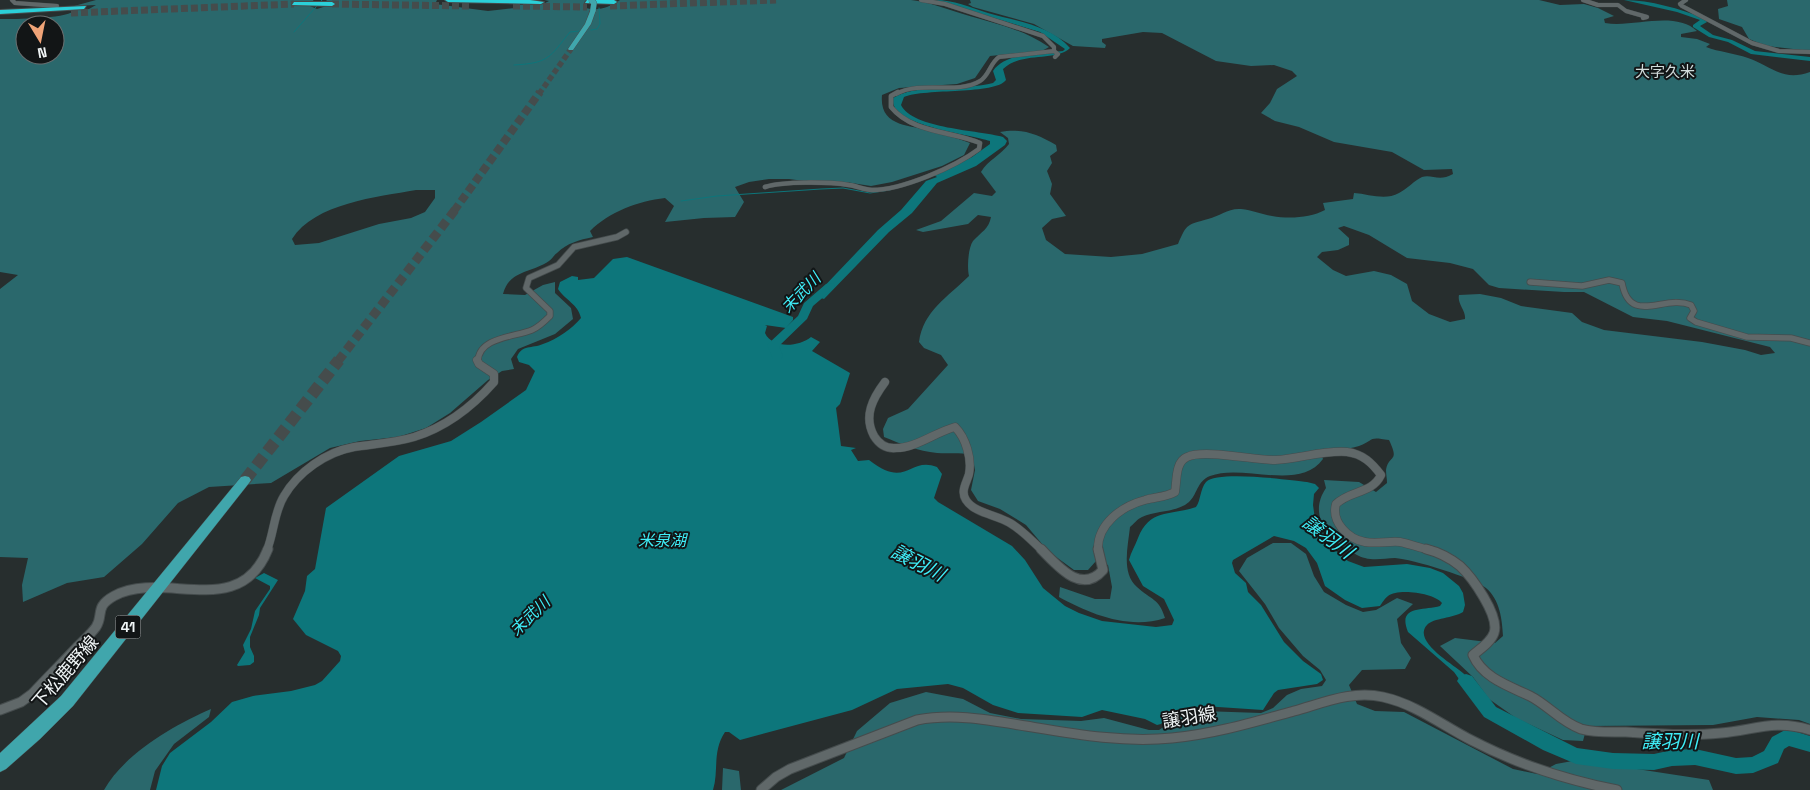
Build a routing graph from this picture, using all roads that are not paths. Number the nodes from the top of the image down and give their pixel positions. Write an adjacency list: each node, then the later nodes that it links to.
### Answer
1 (12, 0): 11 (street)
2 (448, 0): 6 (highway)
3 (921, 0): 21 (street)
4 (1583, 0): 18 (street)
5 (1686, 0): 20 (street)
6 (541, 2)
7 (294, 4): 8 (highway)
8 (332, 4)
9 (612, 4): 10 (highway)
10 (590, 5): 19 (main road)
11 (57, 6)
12 (469, 6): 13 (highway)
13 (513, 6)
14 (84, 7): 15 (highway)
15 (0, 12)
16 (71, 13): 17 (highway)
17 (0, 16)
18 (1643, 18)
19 (571, 50)
20 (1810, 52)
21 (765, 187)
22 (626, 232): 27 (street)
23 (1530, 282): 24 (street)
24 (1810, 343)
25 (886, 382): 29 (street)
26 (245, 480): 27 (main road, 下松鹿野線 / 41)
27 (158, 590): 28 (street); 30 (main road, 下松鹿野線 / 41)
28 (0, 710)
29 (1810, 730)
30 (0, 764)
31 (761, 790): 32 (street, 譲羽線)
32 (1617, 790)

